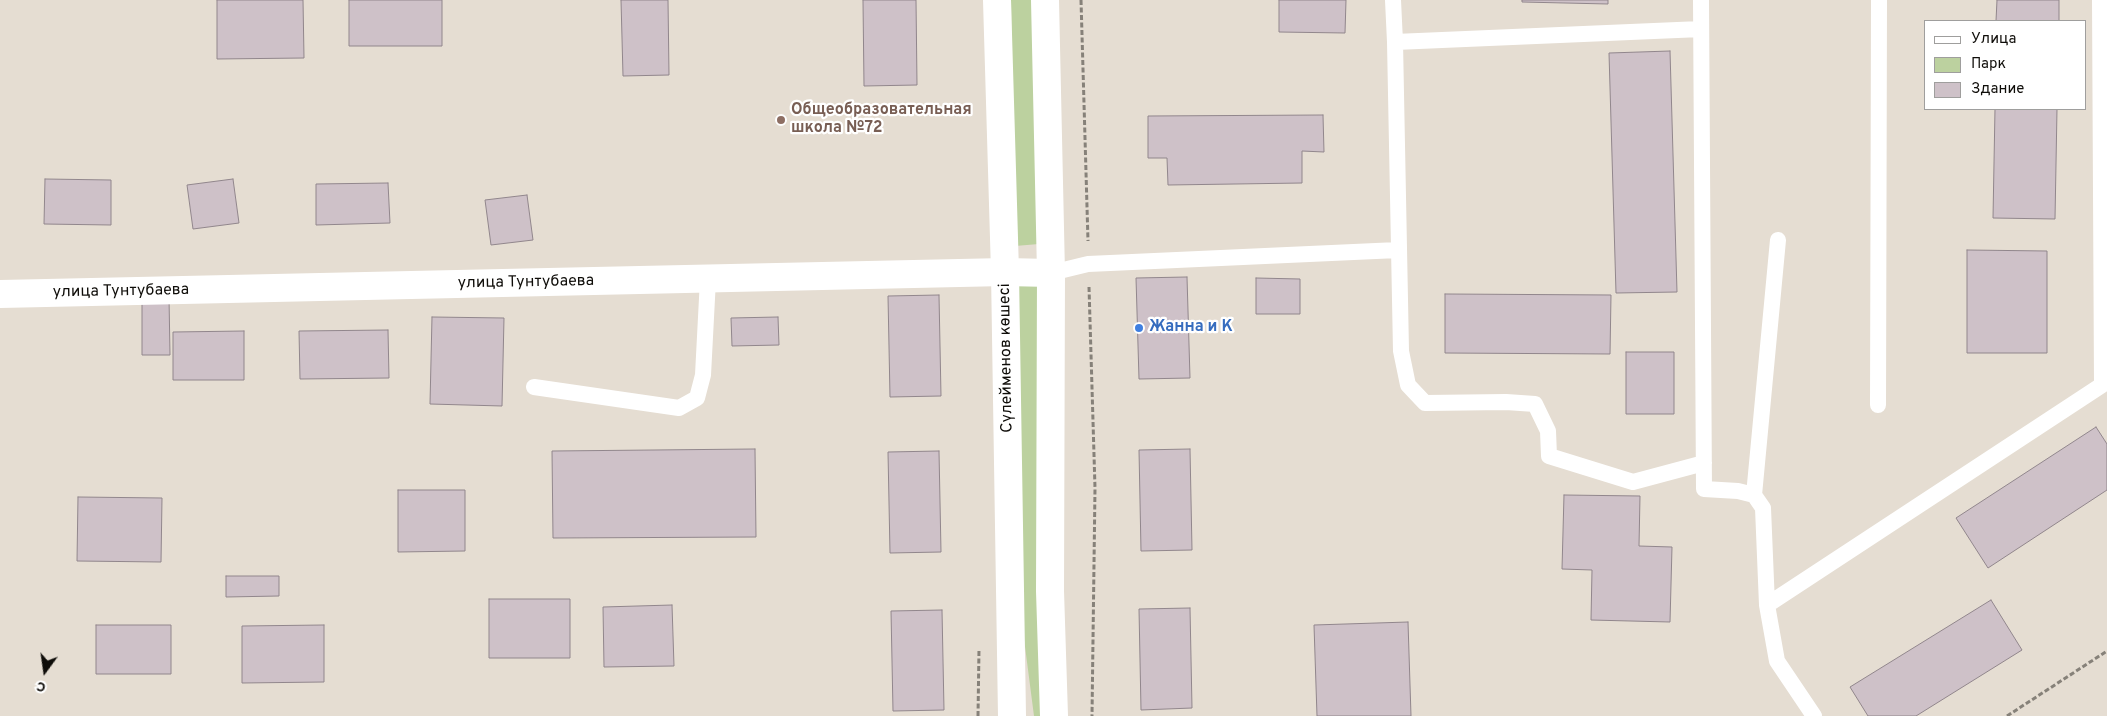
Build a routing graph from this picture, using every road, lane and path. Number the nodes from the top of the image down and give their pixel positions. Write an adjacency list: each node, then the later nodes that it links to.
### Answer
1 (998, 0): 14 (street, Сүлейменов көшесі)
2 (1045, 0): 15 (street)
3 (1081, 0): 13 (path)
4 (1393, 0): 9 (lane)
5 (1701, 0): 8 (lane)
6 (1879, 0): 19 (lane)
7 (2100, 0): 10 (lane)
8 (1701, 28): 9 (lane); 20 (lane)
9 (1395, 42): 12 (lane)
10 (2104, 225): 22 (lane)
11 (1778, 240): 21 (lane)
12 (1398, 250): 13 (lane); 20 (lane)
13 (1088, 264): 15 (lane); 26 (path)
14 (1005, 272): 15 (street, улица Тунтубаева); 16 (street, улица Тунтубаева); 24 (street, Сүлейменов көшесі)
15 (1051, 273): 25 (street)
16 (708, 279): 17 (street, улица Тунтубаева); 18 (lane)
17 (0, 294)
18 (534, 387)
19 (1878, 405)
20 (1704, 463): 21 (lane)
21 (1754, 496): 22 (lane)
22 (1767, 605): 27 (lane)
23 (2107, 651): 28 (path)
24 (1012, 716)
25 (1054, 716)
26 (1092, 716)
27 (1814, 716)
28 (2006, 716)

